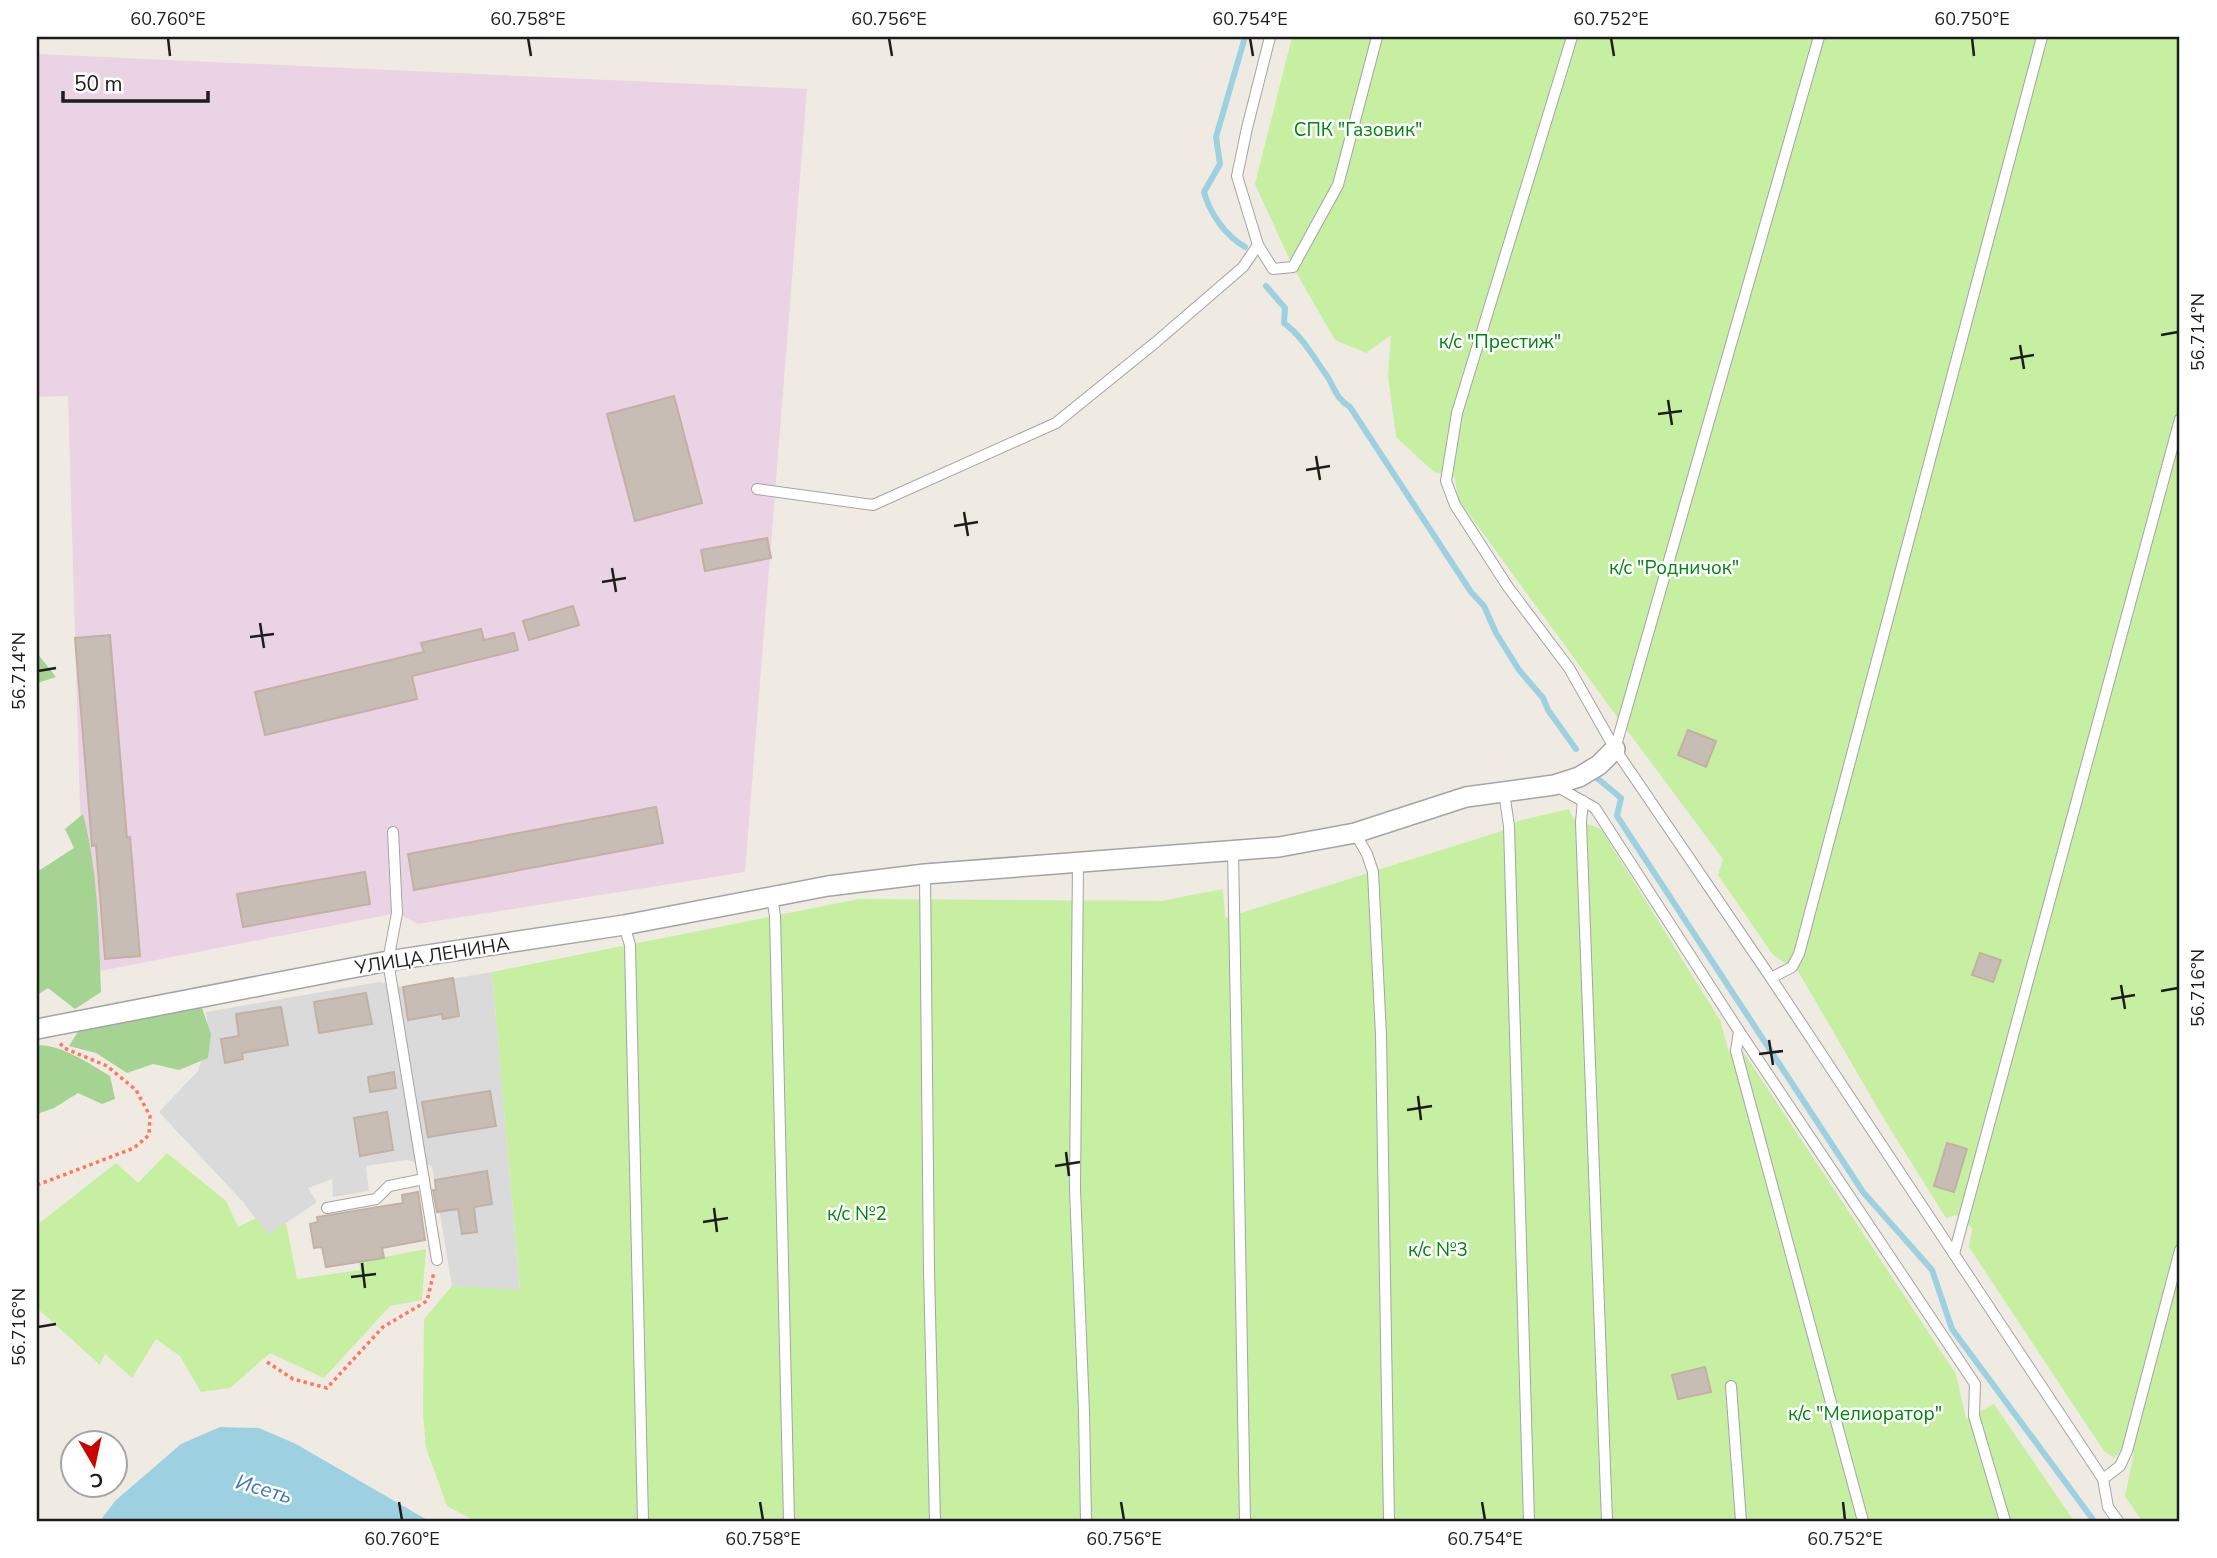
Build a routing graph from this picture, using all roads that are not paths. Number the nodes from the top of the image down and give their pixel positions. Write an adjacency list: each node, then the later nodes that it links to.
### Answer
1 (1270, 37): 6 (lane)
2 (1377, 37): 6 (lane)
3 (1572, 37): 9 (lane)
4 (1819, 37): 9 (lane)
5 (2042, 37): 21 (lane)
6 (1258, 245): 8 (lane)
7 (2180, 419): 27 (lane)
8 (757, 489)
9 (1615, 749): 10 (street, УЛИЦА ЛЕНИНА); 21 (lane)
10 (1554, 785): 11 (street, УЛИЦА ЛЕНИНА); 12 (lane)
11 (1504, 792): 14 (street, УЛИЦА ЛЕНИНА); 37 (lane)
12 (1583, 801): 23 (lane); 38 (lane)
13 (393, 832): 20 (lane)
14 (1355, 833): 15 (street, УЛИЦА ЛЕНИНА); 36 (lane)
15 (1233, 850): 16 (street, УЛИЦА ЛЕНИНА); 35 (lane)
16 (1078, 863): 17 (street, УЛИЦА ЛЕНИНА); 34 (lane)
17 (925, 874): 18 (street, УЛИЦА ЛЕНИНА); 33 (lane)
18 (772, 897): 19 (street, УЛИЦА ЛЕНИНА); 32 (lane)
19 (624, 925): 20 (street, УЛИЦА ЛЕНИНА); 31 (lane)
20 (388, 961): 22 (street, УЛИЦА ЛЕНИНА); 24 (lane)
21 (1771, 978): 27 (lane)
22 (42, 1028)
23 (1739, 1031): 40 (lane); 41 (lane)
24 (424, 1180): 25 (lane); 28 (lane)
25 (327, 1208)
26 (2180, 1250): 30 (lane)
27 (1954, 1254): 30 (lane)
28 (437, 1260)
29 (1731, 1386): 39 (lane)
30 (2103, 1479): 42 (lane)
31 (643, 1521)
32 (789, 1521)
33 (935, 1521)
34 (1086, 1521)
35 (1245, 1521)
36 (1389, 1521)
37 (1529, 1521)
38 (1607, 1521)
39 (1741, 1521)
40 (1864, 1521)
41 (2005, 1521)
42 (2118, 1521)

